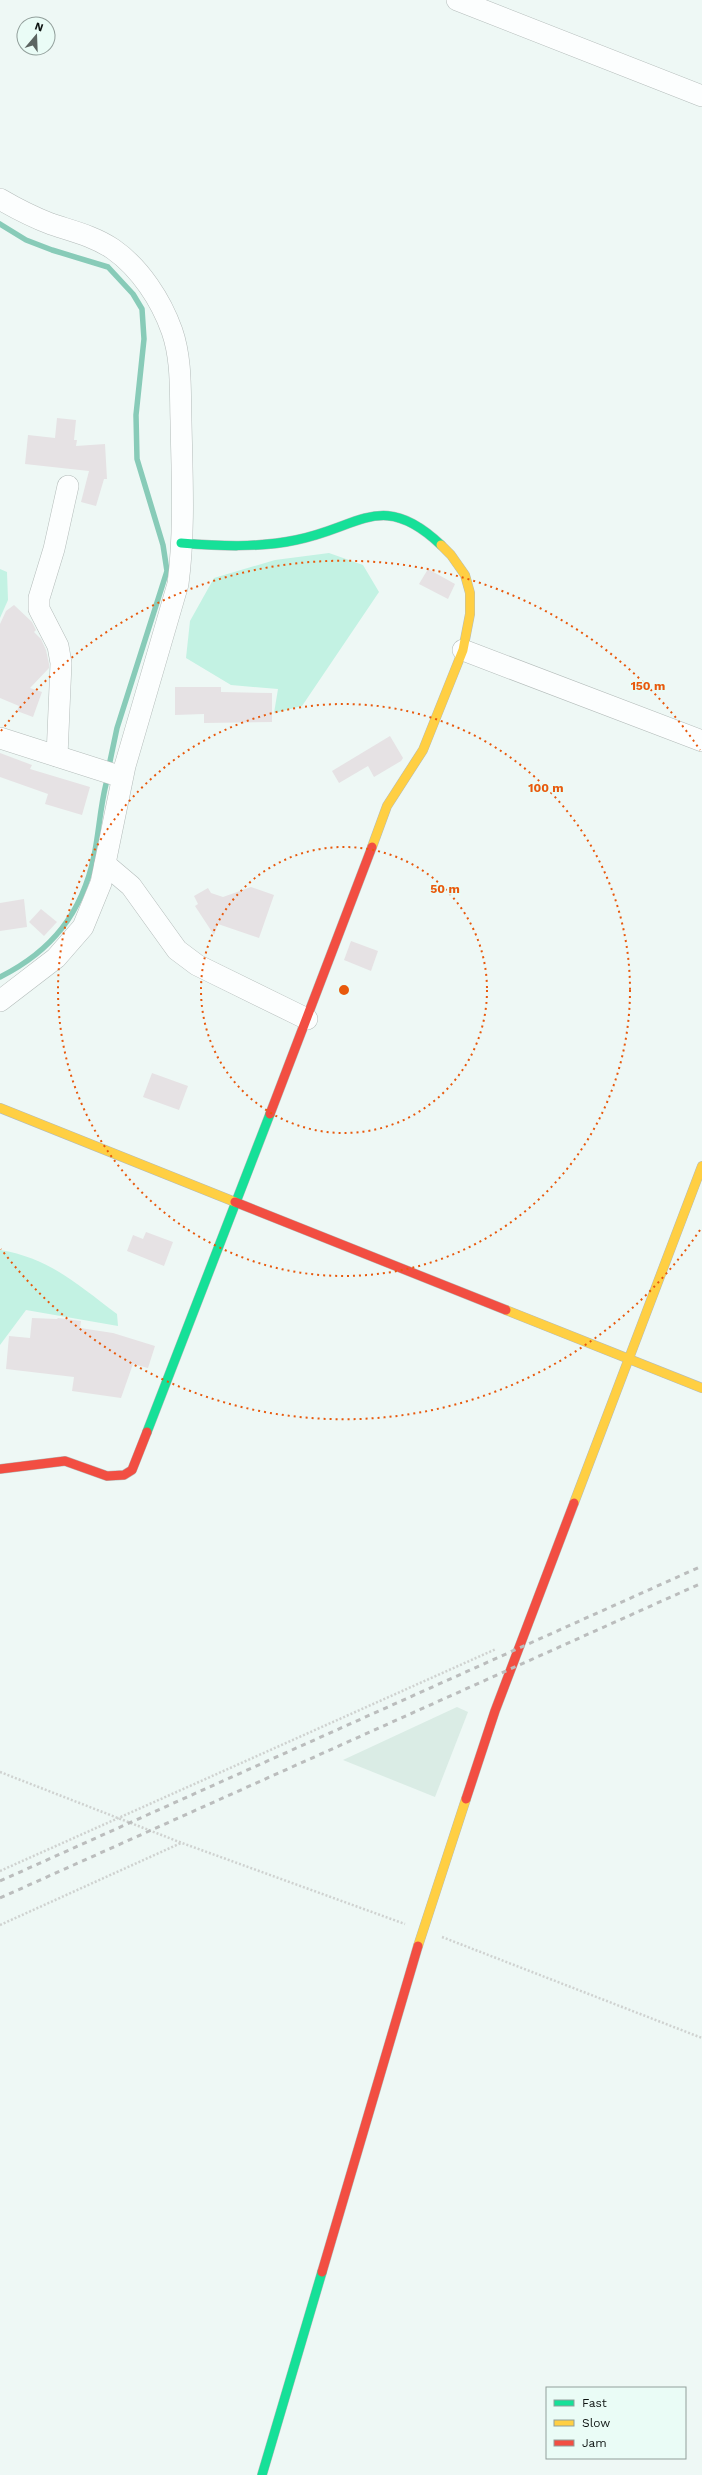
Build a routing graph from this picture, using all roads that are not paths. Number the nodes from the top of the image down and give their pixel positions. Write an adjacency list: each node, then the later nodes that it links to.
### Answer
1 (457, 0): 2 (street)
2 (702, 96)
3 (0, 199): 5 (street)
4 (68, 486): 9 (street)
5 (181, 542): 6 (street); 10 (street)
6 (463, 650): 8 (street); 13 (street)
7 (0, 738): 9 (street)
8 (702, 741)
9 (57, 756): 10 (street)
10 (122, 777): 11 (street)
11 (105, 864): 12 (street); 13 (street)
12 (0, 1001)
13 (307, 1019): 16 (street)
14 (0, 1108): 16 (street)
15 (702, 1166): 17 (street)
16 (234, 1202): 17 (street); 19 (street)
17 (627, 1359): 18 (street); 20 (street)
18 (702, 1388)
19 (0, 1469)
20 (262, 2475)

